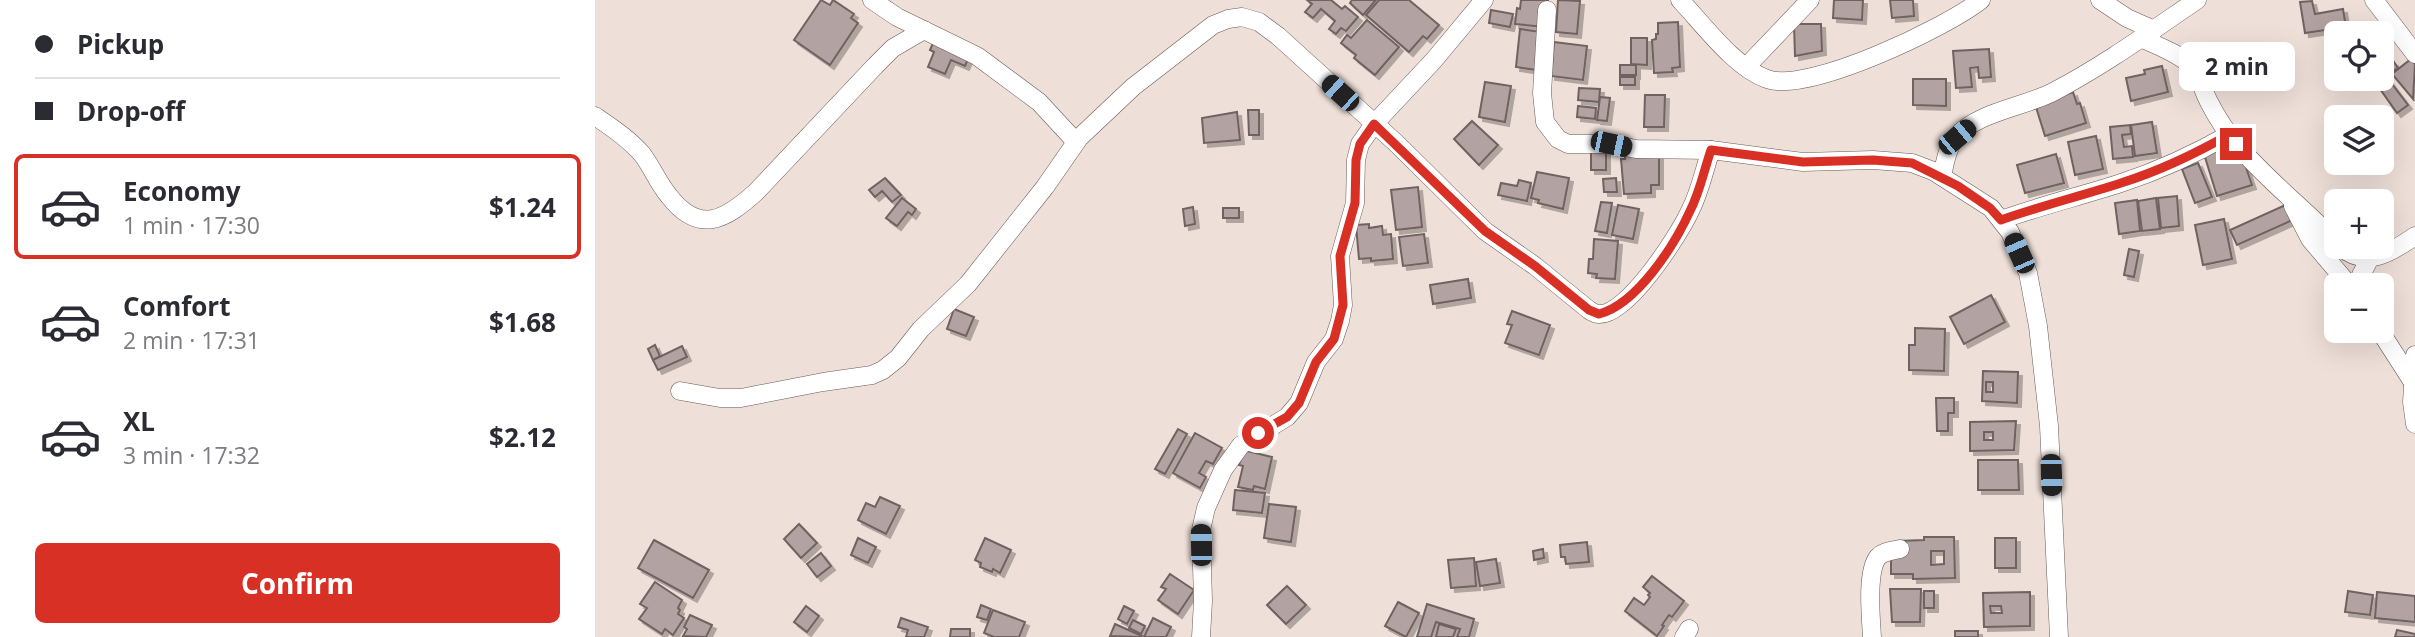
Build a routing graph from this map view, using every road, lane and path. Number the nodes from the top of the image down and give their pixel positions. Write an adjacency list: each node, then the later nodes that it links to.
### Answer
1 (872, 0): 10 (street)
2 (1484, 0): 15 (street)
3 (1680, 0): 13 (street)
4 (1809, 0): 13 (street)
5 (1981, 0): 13 (street)
6 (2100, 0): 11 (street)
7 (2197, 0): 11 (street)
8 (2374, 0): 12 (street)
9 (1547, 10): 18 (street)
10 (924, 30): 14 (street); 17 (street)
11 (2148, 34): 16 (street); 19 (street)
12 (2415, 54)
13 (1747, 67)
14 (595, 116)
15 (1374, 124): 17 (street); 18 (street); 32 (street)
16 (2230, 134): 20 (street); 21 (street)
17 (1076, 142): 29 (street)
18 (1711, 150): 19 (street)
19 (1942, 176): 21 (street)
20 (2290, 198): 22 (street); 25 (street)
21 (2001, 220): 34 (street)
22 (2324, 231)
23 (2415, 236): 24 (street)
24 (2394, 251)
25 (2339, 273)
26 (2388, 343): 28 (street)
27 (2415, 355): 28 (street)
28 (2414, 384): 30 (street)
29 (680, 391)
30 (2415, 424)
31 (1900, 550): 33 (street)
32 (1201, 637)
33 (1872, 637)
34 (2059, 637)

